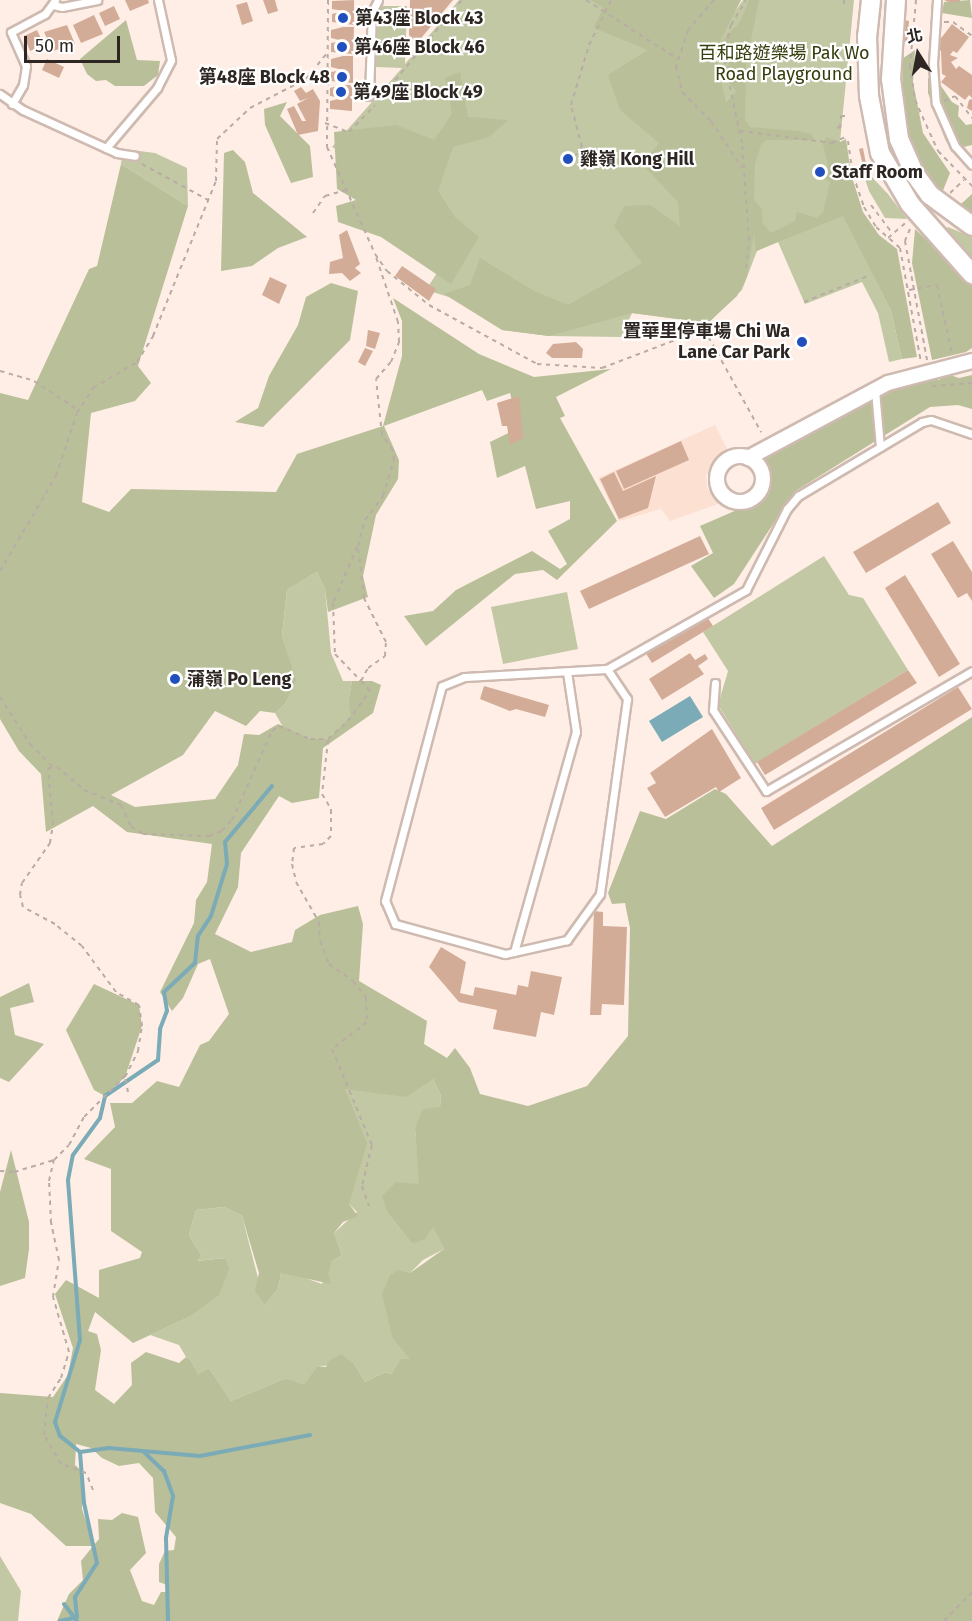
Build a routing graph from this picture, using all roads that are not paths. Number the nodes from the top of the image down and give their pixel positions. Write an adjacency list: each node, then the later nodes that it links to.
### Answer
1 (98, 0): 7 (lane)
2 (158, 0): 11 (lane)
3 (378, 0): 9 (lane)
4 (871, 0): 15 (main road)
5 (896, 0): 14 (main road)
6 (937, 0): 13 (lane)
7 (54, 2): 10 (lane)
8 (0, 94): 10 (lane)
9 (369, 96)
10 (12, 104): 11 (lane)
11 (106, 148): 12 (lane)
12 (135, 156)
13 (972, 165)
14 (972, 226)
15 (972, 274)
16 (971, 361): 17 (street)
17 (875, 390): 19 (lane); 20 (street)
18 (972, 434): 19 (lane)
19 (880, 447): 21 (lane)
20 (748, 458)
21 (607, 669): 23 (lane); 25 (lane)
22 (972, 671): 24 (lane)
23 (567, 672): 25 (lane); 25 (lane)
24 (715, 683)
25 (514, 952)

